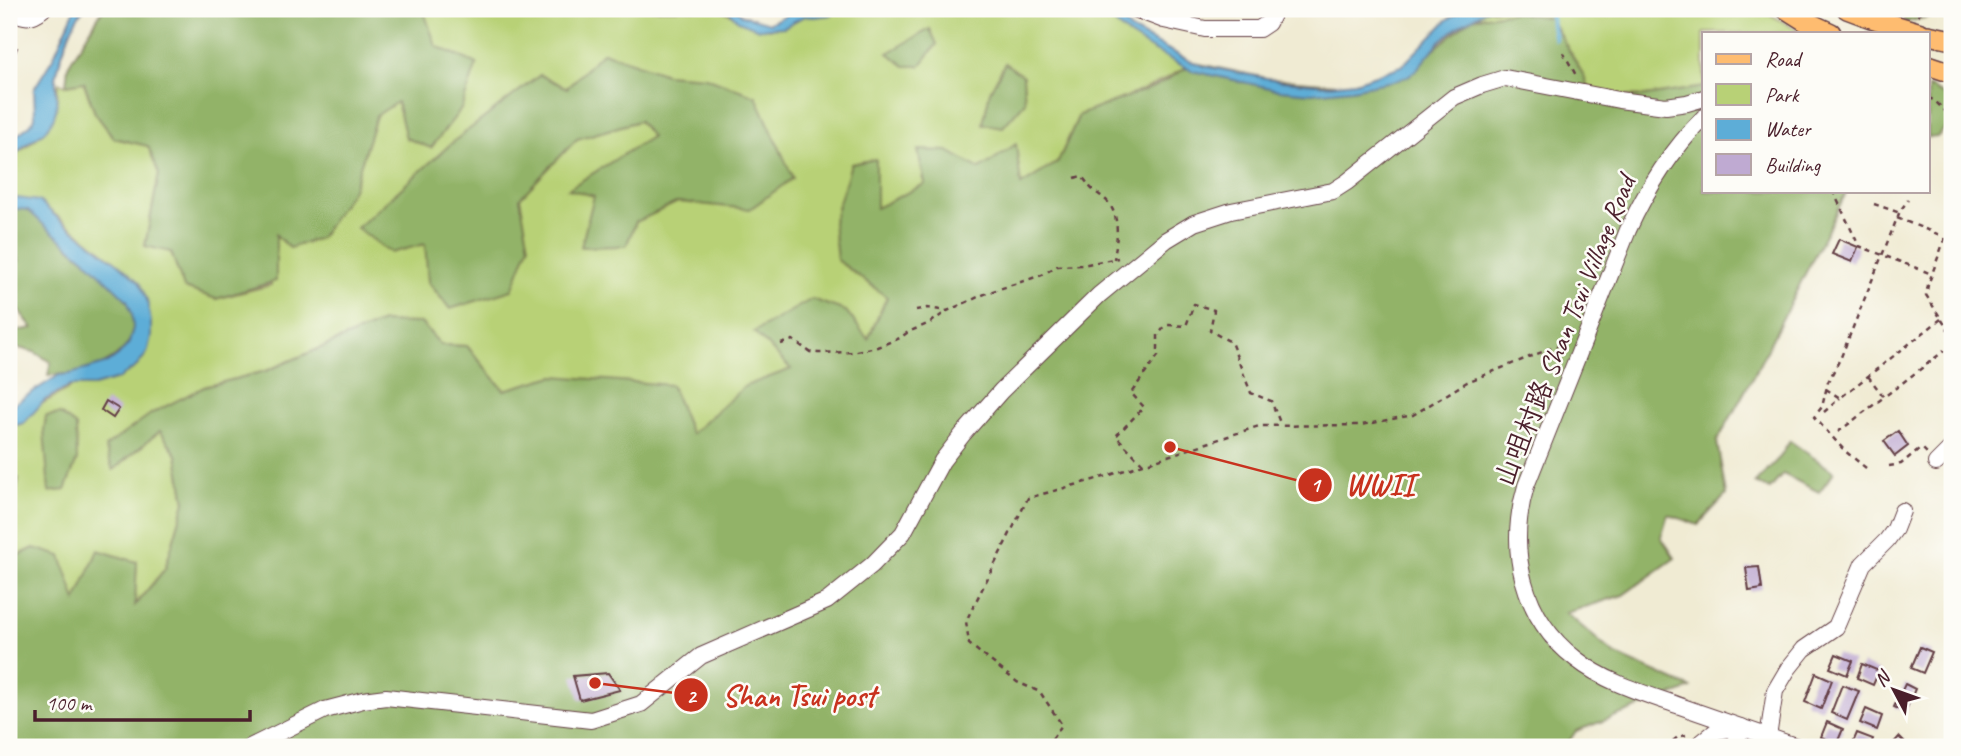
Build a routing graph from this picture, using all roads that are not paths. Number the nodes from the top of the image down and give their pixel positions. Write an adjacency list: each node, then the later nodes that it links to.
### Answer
1 (43, 9): 6 (street)
2 (1135, 9): 3 (street)
3 (1275, 9)
4 (1786, 9): 8 (main road)
5 (1847, 9): 7 (main road)
6 (9, 12)
7 (1872, 13): 9 (main road)
8 (1823, 32)
9 (1919, 32)
10 (1930, 35): 11 (main road)
11 (1952, 40)
12 (1930, 66): 13 (main road)
13 (1952, 73)
14 (1702, 99): 21 (street)
15 (1702, 119): 19 (street, 山咀村路 Shan Tsui Village Road)
16 (1952, 447): 17 (street)
17 (1936, 463)
18 (1902, 510): 20 (street)
19 (1742, 727): 20 (street, 山咀村路 Shan Tsui Village Road); 22 (street); 23 (street)
20 (1768, 737): 24 (street, 山咀村路 Shan Tsui Village Road)
21 (250, 747)
22 (1696, 747)
23 (1734, 747)
24 (1798, 747)

